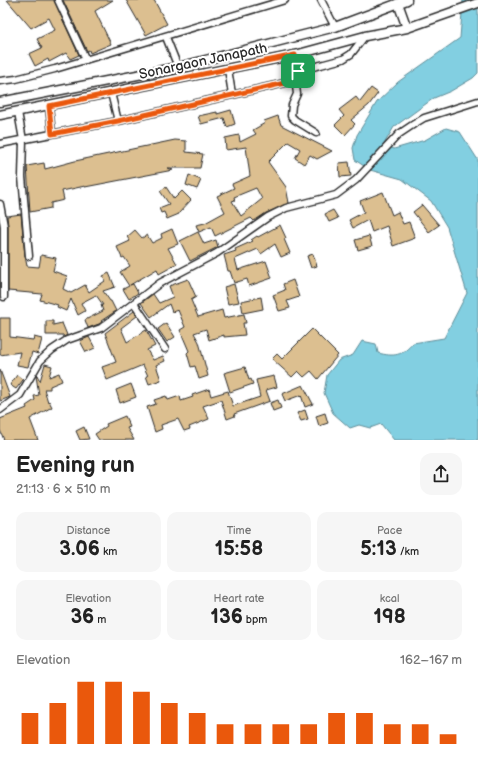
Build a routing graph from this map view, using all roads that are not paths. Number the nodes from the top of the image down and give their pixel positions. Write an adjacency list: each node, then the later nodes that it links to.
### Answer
1 (58, 0): 12 (street)
2 (285, 0): 10 (street)
3 (322, 0): 7 (street)
4 (407, 0): 5 (main road, Sonargaon Janapath)
5 (398, 3): 7 (main road, Sonargaon Janapath); 8 (main road)
6 (478, 3): 8 (main road, Sonargaon Janapath)
7 (335, 27): 13 (main road, Sonargaon Janapath)
8 (407, 28): 9 (main road, Sonargaon Janapath)
9 (365, 36): 11 (main road, Sonargaon Janapath); 15 (street)
10 (166, 37): 12 (street); 13 (street)
11 (295, 55): 14 (main road, Sonargaon Janapath); 15 (street)
12 (86, 60): 17 (street)
13 (178, 67): 21 (main road, Sonargaon Janapath)
14 (228, 69): 18 (main road, Sonargaon Janapath); 19 (street)
15 (298, 71): 16 (street)
16 (295, 78): 19 (street); 26 (street)
17 (0, 81)
18 (111, 93): 22 (main road, Sonargaon Janapath); 25 (street)
19 (232, 94): 25 (street)
20 (478, 101): 33 (street)
21 (0, 102)
22 (49, 106): 23 (main road, Sonargaon Janapath); 27 (street)
23 (18, 112): 24 (main road, Sonargaon Janapath); 28 (street)
24 (0, 115)
25 (118, 121): 27 (street)
26 (316, 132)
27 (52, 134): 28 (street)
28 (23, 140): 29 (street); 31 (street)
29 (0, 144)
30 (0, 204): 32 (street)
31 (29, 256)
32 (4, 296)
33 (134, 303): 34 (street); 35 (street)
34 (165, 350)
35 (0, 410)

